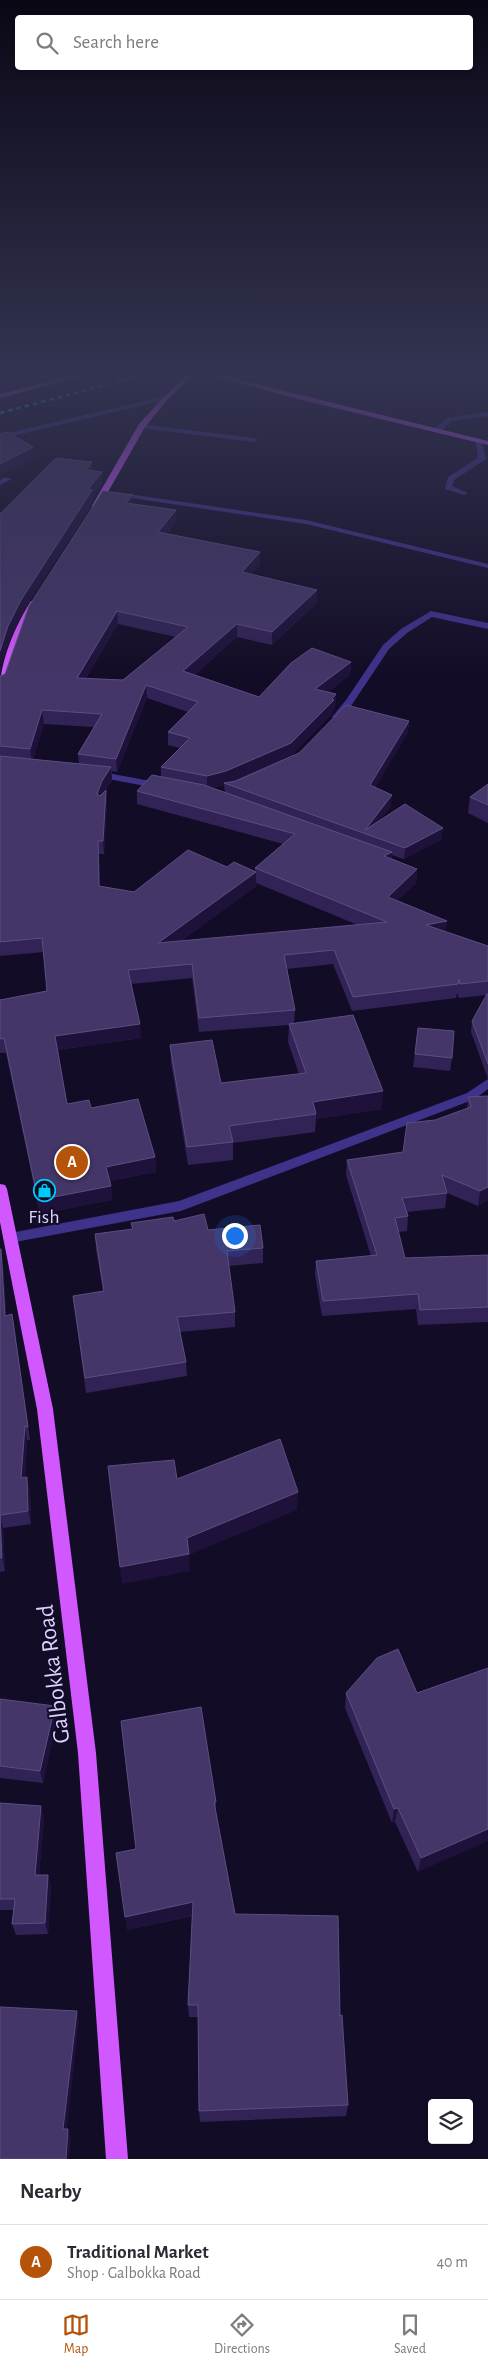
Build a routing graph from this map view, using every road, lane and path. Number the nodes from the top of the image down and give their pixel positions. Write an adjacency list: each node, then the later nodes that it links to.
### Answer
1 (114, 477): 5 (main road)
2 (454, 477): 6 (street)
3 (8, 479): 4 (street)
4 (0, 483)
5 (105, 492): 7 (main road); 8 (street)
6 (464, 493)
7 (89, 518)
8 (488, 566)
9 (41, 593): 11 (main road)
10 (488, 626): 12 (street)
11 (0, 686)
12 (328, 726)
13 (87, 773): 14 (street)
14 (171, 788)
15 (488, 1083): 17 (street)
16 (0, 1189): 17 (main road, Galbokka Road)
17 (10, 1238): 18 (main road, Galbokka Road)
18 (117, 2159)

